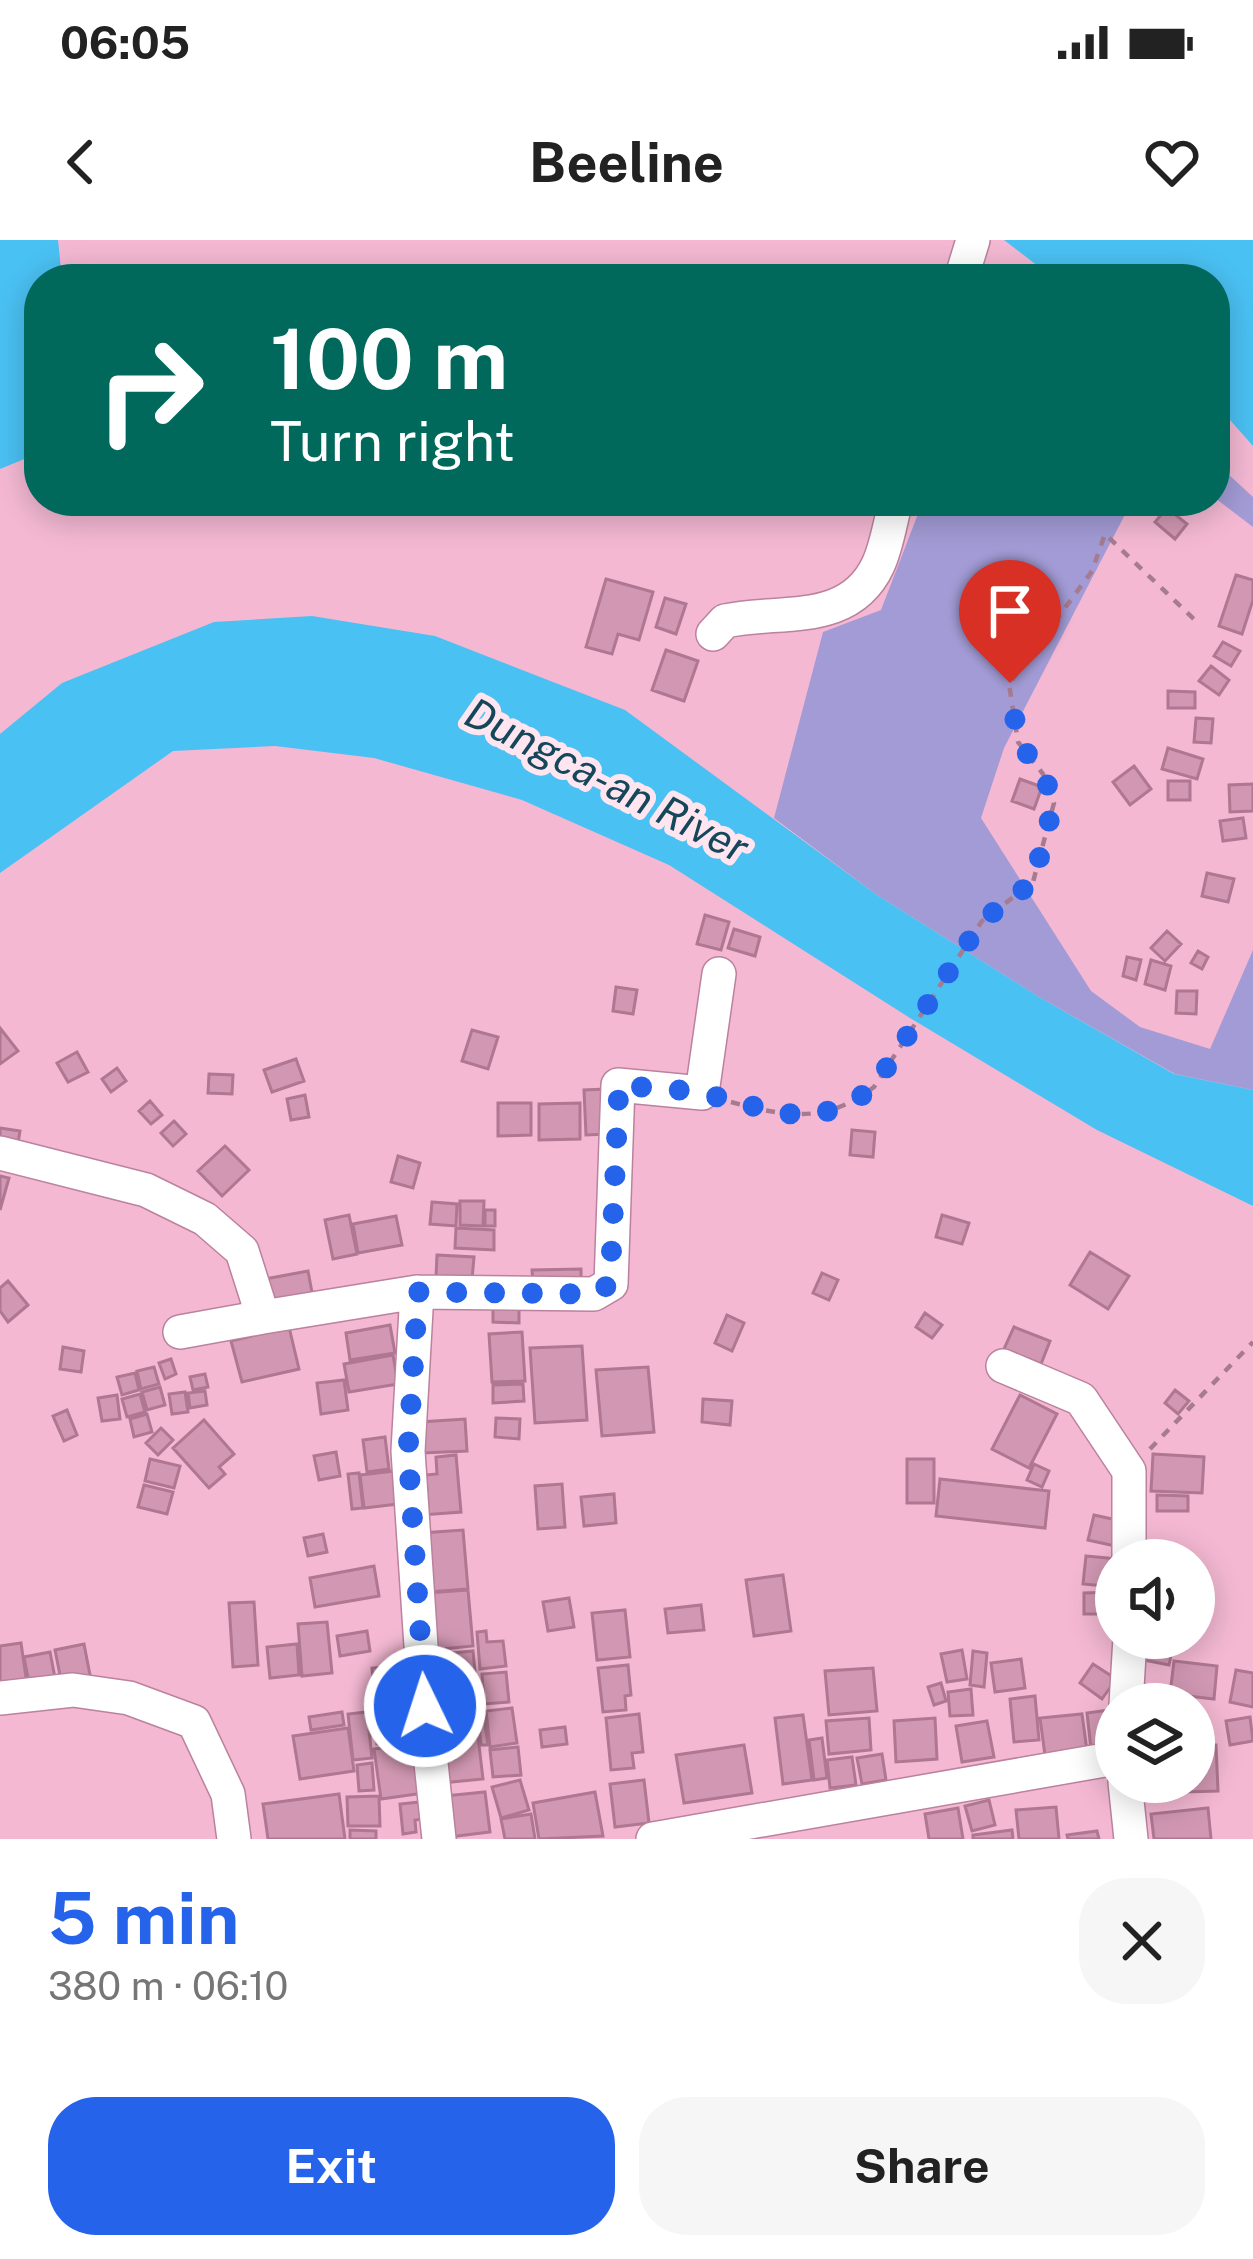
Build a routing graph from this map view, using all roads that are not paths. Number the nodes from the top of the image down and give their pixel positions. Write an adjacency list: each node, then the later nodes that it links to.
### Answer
1 (892, 516): 2 (street)
2 (713, 634)
3 (718, 974): 5 (street)
4 (0, 1153): 6 (street)
5 (418, 1292): 6 (street); 14 (street)
6 (263, 1317): 7 (street)
7 (180, 1332)
8 (1003, 1366): 9 (street)
9 (1129, 1539)
10 (0, 1698): 13 (street)
11 (1095, 1762): 15 (street)
12 (1127, 1803): 16 (street)
13 (234, 1839)
14 (440, 1839)
15 (652, 1839)
16 (1131, 1839)

